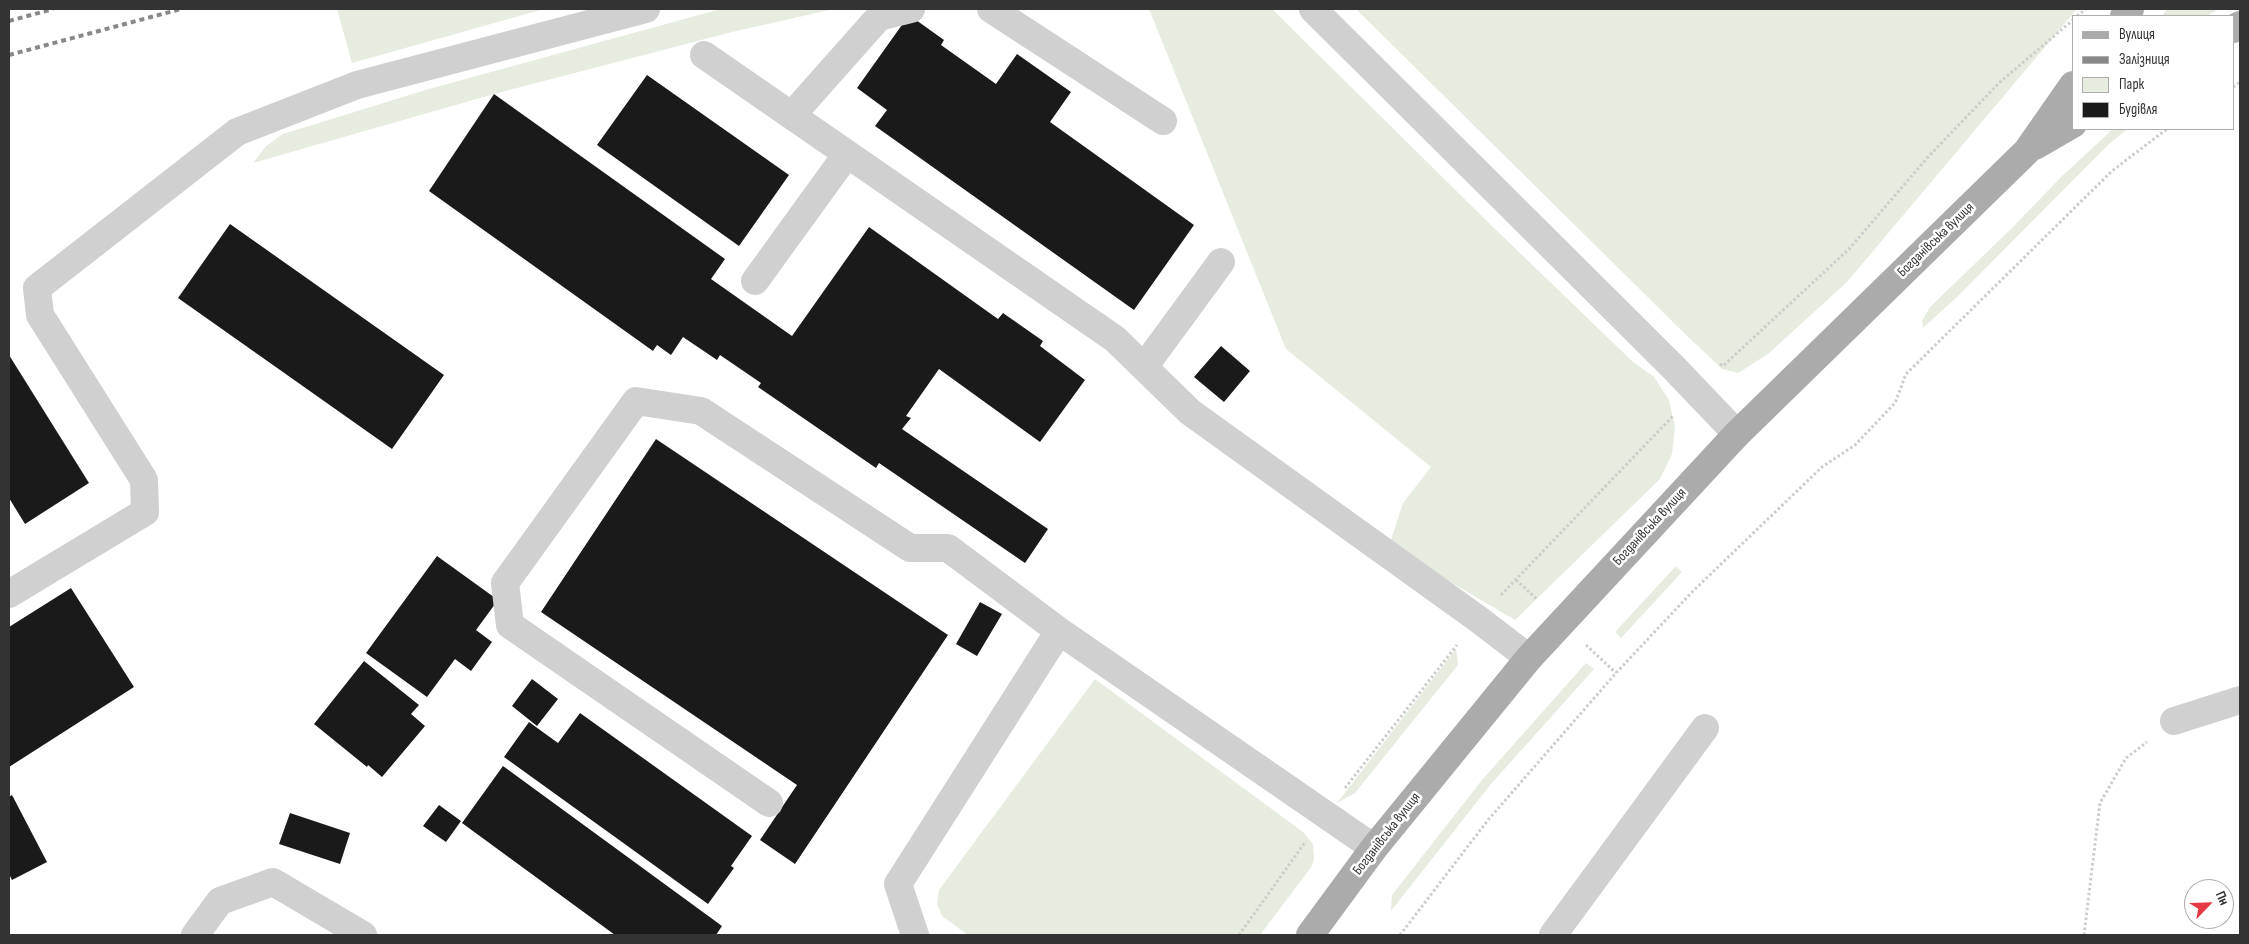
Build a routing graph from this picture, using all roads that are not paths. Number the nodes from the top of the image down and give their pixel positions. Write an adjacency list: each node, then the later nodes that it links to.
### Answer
1 (646, 9): 16 (lane)
2 (911, 9): 7 (lane)
3 (991, 9): 8 (lane)
4 (1313, 9): 15 (lane)
5 (704, 55): 7 (lane)
6 (2072, 86): 10 (main road, Богданівська вулиця)
7 (792, 115): 11 (lane)
8 (1163, 121)
9 (2072, 125): 10 (main road, Богданівська вулиця)
10 (2027, 151): 15 (main road, Богданівська вулиця)
11 (847, 154): 13 (lane); 14 (lane)
12 (1221, 262): 14 (lane)
13 (755, 281)
14 (1144, 367): 18 (lane)
15 (1737, 434): 18 (main road, Богданівська вулиця)
16 (9, 594)
17 (1059, 631): 22 (lane); 23 (lane); 26 (lane)
18 (1528, 658): 23 (main road, Богданівська вулиця)
19 (2240, 700): 20 (lane)
20 (2174, 721)
21 (1705, 728): 28 (lane)
22 (769, 804)
23 (1374, 848): 27 (main road, Богданівська вулиця)
24 (195, 935): 25 (lane)
25 (363, 935)
26 (914, 935)
27 (1310, 935)
28 (1553, 935)

